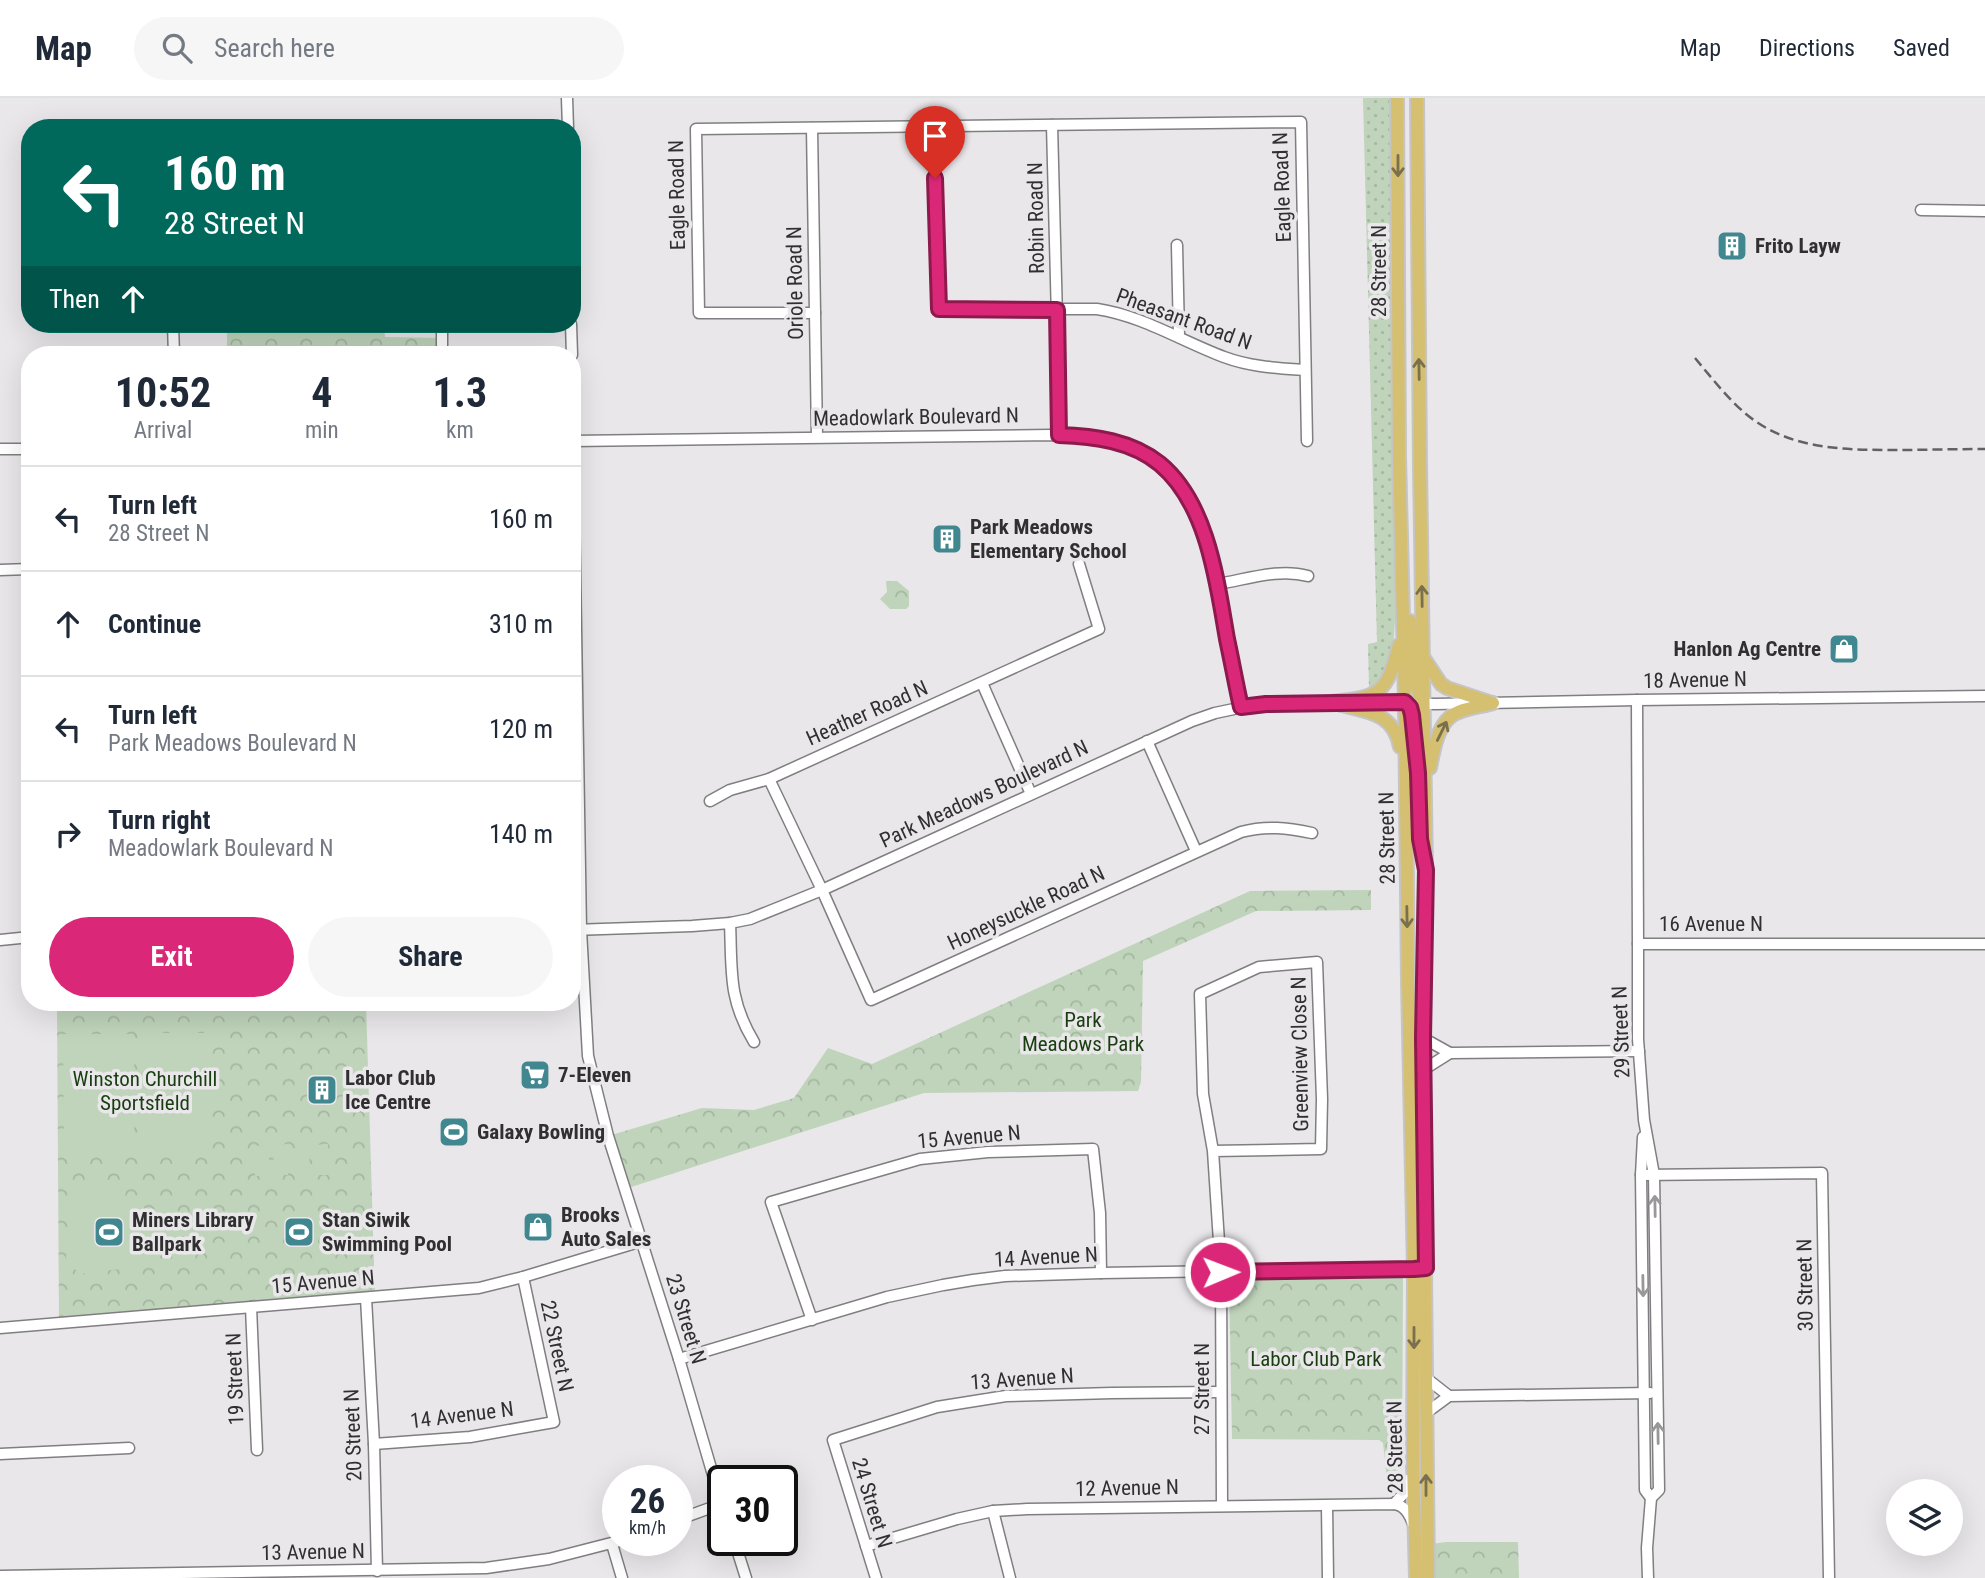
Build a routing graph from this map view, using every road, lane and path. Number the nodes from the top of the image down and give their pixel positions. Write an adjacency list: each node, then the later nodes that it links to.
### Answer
1 (567, 98): 5 (street)
2 (1397, 98): 23 (main road, 28 Street N, one-way to 23)
3 (1410, 98): 9 (main road)
4 (1417, 98): 9 (main road, 28 Street N)
5 (568, 119)
6 (1052, 125): 7 (street, Eagle Road N); 13 (street, Robin Road N); 16 (street, Eagle Road N)
7 (934, 126): 8 (street, Eagle Road N); 13 (street, Pheasant Road N)
8 (812, 128): 14 (street, Oriole Road N); 14 (street, Eagle Road N)
9 (1418, 161): 30 (main road, 28 Street N, one-way to 9)
10 (1921, 210): 11 (street)
11 (1985, 211)
12 (1178, 245): 15 (street)
13 (1057, 310): 15 (street, Pheasant Road N); 17 (street, Robin Road N)
14 (815, 313): 18 (street, Oriole Road N)
15 (1179, 336): 16 (street, Pheasant Road N)
16 (1305, 370): 19 (street, Eagle Road N)
17 (1059, 435): 18 (street, Meadowlark Boulevard N); 28 (street, Meadowlark Boulevard N)
18 (817, 438): 20 (street, Meadowlark Boulevard N)
19 (1307, 440)
20 (581, 441)
21 (0, 449): 22 (street)
22 (21, 449)
23 (1400, 551): 29 (main road, 28 Street N); 36 (main road)
24 (1079, 564): 31 (street, Heather Road N)
25 (21, 569): 26 (street)
26 (0, 570)
27 (1308, 576): 28 (street)
28 (1219, 584): 38 (street, Meadowlark Boulevard N)
29 (1403, 627): 34 (main road); 35 (main road, 28 Street N)
30 (1423, 657): 36 (main road, 28 Street N); 37 (main road)
31 (982, 683): 41 (street, Heather Road N); 43 (street)
32 (1985, 696): 33 (street, 18 Avenue N)
33 (1637, 699): 37 (street, 18 Avenue N); 53 (street, 16 Avenue N)
34 (1331, 702): 35 (street, Park Meadows Boulevard N); 38 (street, Park Meadows Boulevard N); 40 (main road)
35 (1405, 702): 36 (street, 18 Avenue N); 40 (main road, 28 Street N); 47 (main road)
36 (1423, 703): 37 (street, 18 Avenue N); 42 (main road, 28 Street N)
37 (1493, 703): 42 (main road, one-way to 37)
38 (1241, 707): 39 (street, Park Meadows Boulevard N)
39 (1147, 741): 43 (street, Park Meadows Boulevard N); 46 (street)
40 (1405, 774): 66 (main road, 28 Street N, one-way to 66)
41 (769, 779): 44 (street, Heather Road N); 48 (street)
42 (1426, 790): 47 (main road, 28 Street N)
43 (1031, 794): 48 (street, Park Meadows Boulevard N)
44 (709, 801)
45 (1312, 833): 46 (street, Honeysuckle Road N)
46 (1196, 851): 48 (street, Honeysuckle Road N)
47 (1426, 870): 56 (main road, 28 Street N)
48 (822, 890): 49 (street, Park Meadows Boulevard N)
49 (730, 923): 50 (street, Park Meadows Boulevard N); 57 (street)
50 (581, 930)
51 (21, 938): 52 (street)
52 (0, 940)
53 (1638, 944): 54 (street, 16 Avenue N); 58 (street, 29 Street N)
54 (1985, 944)
55 (581, 983): 65 (street, 23 Street N)
56 (1423, 1038): 59 (street); 60 (main road, 28 Street N)
57 (754, 1042)
58 (1639, 1051): 59 (street); 61 (street, 29 Street N)
59 (1450, 1053): 60 (street)
60 (1423, 1070): 66 (main road, 28 Street N)
61 (1644, 1120): 63 (street); 64 (street)
62 (1213, 1151): 62 (street, Greenview Close N); 67 (street, Greenview Close N)
63 (1641, 1175): 64 (street, 30 Street N); 77 (street, one-way to 77)
64 (1654, 1175): 78 (street, one-way to 64); 110 (street, 30 Street N)
65 (642, 1241): 69 (street, 15 Avenue N); 74 (street, 23 Street N)
66 (1420, 1268): 67 (street, 14 Avenue N); 75 (main road, 28 Street N); 88 (main road, 28 Street N, one-way to 88)
67 (1220, 1272): 68 (street, 14 Avenue N); 76 (street, 27 Street N)
68 (1101, 1273): 72 (street, 14 Avenue N); 72 (street, 15 Avenue N)
69 (523, 1277): 70 (street, 15 Avenue N); 81 (street, 22 Street N)
70 (366, 1298): 71 (street, 15 Avenue N); 83 (street, 20 Street N)
71 (251, 1307): 73 (street, 15 Avenue N); 85 (street, 19 Street N)
72 (812, 1320): 74 (street, 14 Avenue N)
73 (0, 1328)
74 (679, 1359): 87 (street, 23 Street N)
75 (1426, 1378): 79 (street); 80 (main road, 28 Street N)
76 (1220, 1392): 82 (street, 13 Avenue N); 91 (street, 27 Street N)
77 (1644, 1393): 78 (street); 79 (street); 89 (street)
78 (1658, 1393): 89 (street, one-way to 78)
79 (1449, 1396): 80 (street)
80 (1426, 1413): 108 (main road, 28 Street N, one-way to 80)
81 (554, 1422): 83 (street, 14 Avenue N)
82 (832, 1440): 96 (street, 24 Street N)
83 (374, 1444): 99 (street, 20 Street N)
84 (129, 1448): 86 (street)
85 (257, 1450)
86 (0, 1454)
87 (710, 1465)
88 (1413, 1465): 90 (street); 94 (main road, 28 Street N)
89 (1651, 1498): 109 (street)
90 (1394, 1504): 92 (street, 12 Avenue N); 94 (street)
91 (1222, 1505): 92 (street, 12 Avenue N); 93 (street, 12 Avenue N)
92 (1327, 1506): 106 (street)
93 (993, 1511): 96 (street, 12 Avenue N); 105 (street)
94 (1416, 1532): 107 (main road, 28 Street N)
95 (602, 1546): 99 (street, 13 Avenue N)
96 (866, 1546): 104 (street, 24 Street N)
97 (616, 1556): 102 (street)
98 (739, 1556): 103 (street)
99 (377, 1571): 100 (street, 13 Avenue N)
100 (247, 1575): 101 (street, 13 Avenue N)
101 (0, 1577)
102 (622, 1578)
103 (746, 1578)
104 (876, 1578)
105 (1010, 1578)
106 (1328, 1578)
107 (1416, 1578)
108 (1427, 1578)
109 (1648, 1578)
110 (1829, 1578)

